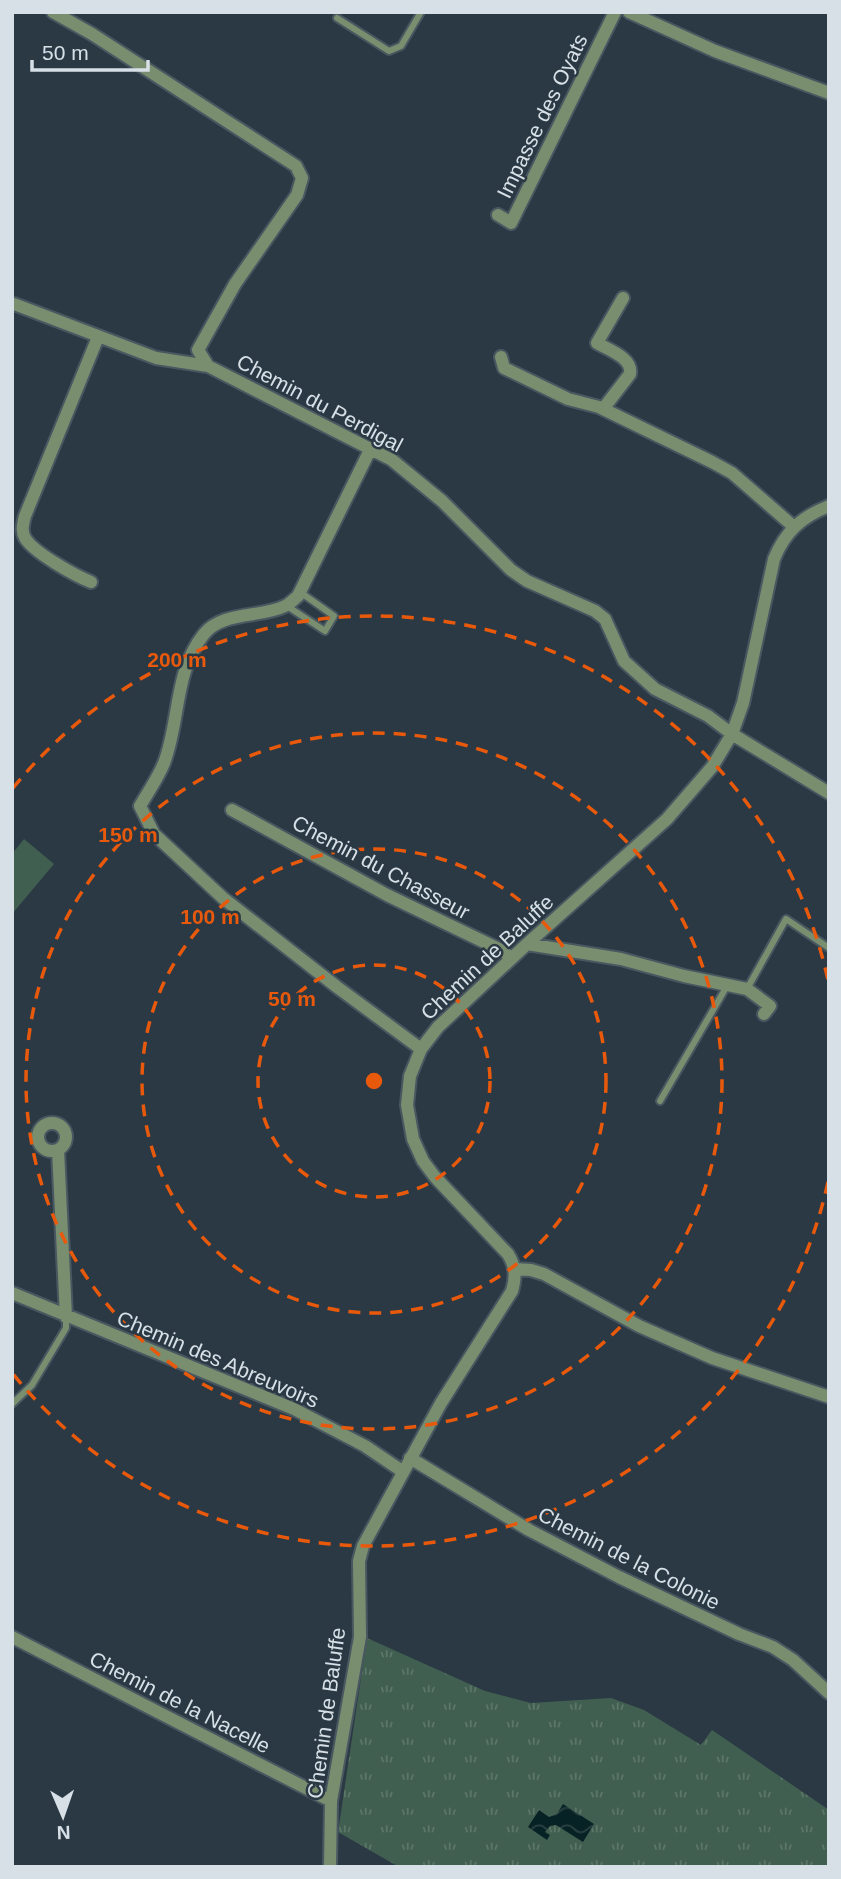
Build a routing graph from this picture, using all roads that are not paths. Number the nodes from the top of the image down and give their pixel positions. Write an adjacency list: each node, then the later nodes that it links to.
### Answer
1 (53, 12): 12 (street, Chemin du Perdigal)
2 (421, 12): 5 (lane)
3 (615, 12): 7 (street, Impasse des Oyats)
4 (629, 12): 6 (street)
5 (337, 18)
6 (829, 93)
7 (498, 215)
8 (622, 298): 13 (street)
9 (14, 304): 10 (street, Chemin du Perdigal)
10 (98, 337): 12 (street, Chemin du Perdigal); 17 (street)
11 (501, 357): 13 (street)
12 (208, 366): 14 (street, Chemin du Perdigal)
13 (603, 409): 16 (street)
14 (371, 448): 18 (street); 20 (street, Chemin du Perdigal)
15 (829, 506): 16 (street, Chemin de Baluffe)
16 (793, 526): 20 (street, Chemin de Baluffe)
17 (91, 582)
18 (300, 592): 19 (street); 19 (lane)
19 (286, 606): 29 (street)
20 (732, 734): 21 (street, Chemin du Perdigal); 23 (street, Chemin de Baluffe)
21 (829, 793)
22 (232, 810): 25 (street, Chemin du Chasseur)
23 (527, 944): 25 (street, Chemin de Baluffe); 26 (street)
24 (829, 948): 27 (lane)
25 (511, 958): 29 (street, Chemin de Baluffe)
26 (728, 984): 27 (street); 30 (lane)
27 (747, 989): 28 (street)
28 (764, 1014)
29 (421, 1049): 32 (street, Chemin de Baluffe)
30 (660, 1101)
31 (58, 1150): 34 (street)
32 (514, 1269): 35 (street); 37 (street, Chemin de Baluffe)
33 (12, 1293): 34 (street, Chemin des Abreuvoirs)
34 (66, 1317): 36 (lane); 38 (street, Chemin des Abreuvoirs)
35 (829, 1397)
36 (12, 1405)
37 (410, 1458): 38 (street, Chemin de Baluffe); 40 (street, Chemin de la Colonie)
38 (402, 1471): 41 (street, Chemin de Baluffe)
39 (12, 1637): 41 (street, Chemin de la Nacelle)
40 (829, 1693)
41 (331, 1801): 42 (street, Chemin de Baluffe)
42 (330, 1867)

